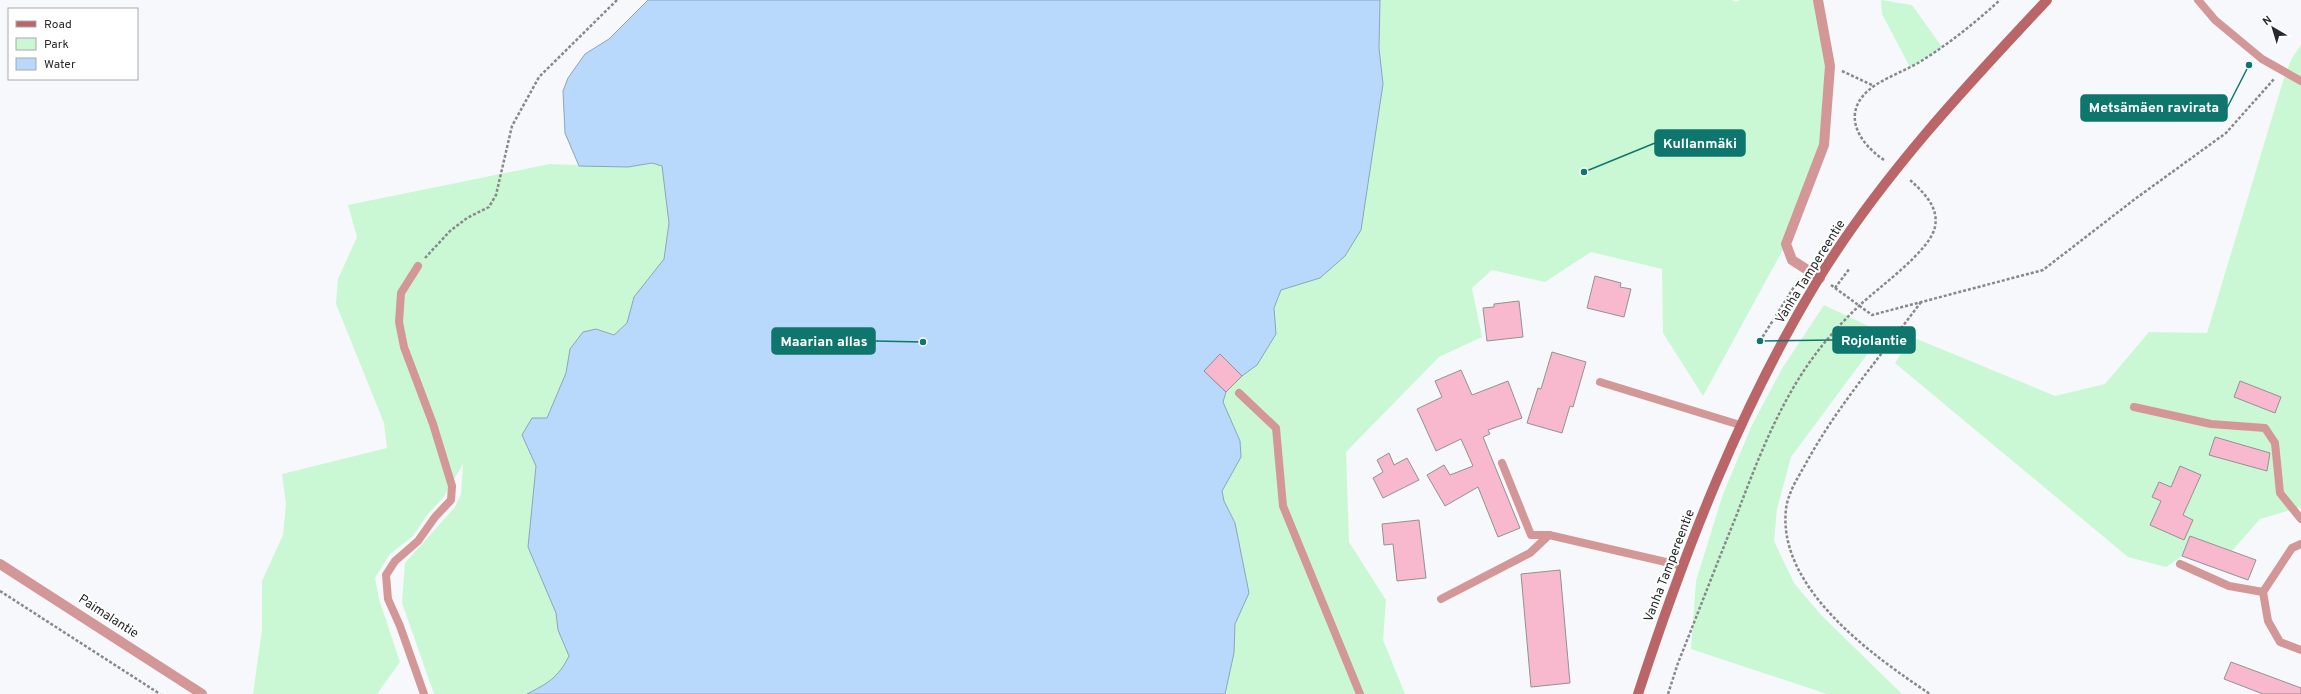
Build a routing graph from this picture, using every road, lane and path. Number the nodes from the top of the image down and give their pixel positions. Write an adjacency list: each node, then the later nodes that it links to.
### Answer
1 (617, 0): 12 (path)
2 (1818, 0): 6 (street)
3 (2000, 0): 9 (path)
4 (2047, 0): 15 (main road, Vanha Tampereentie)
5 (2198, 0): 7 (lane)
6 (1830, 66): 9 (path); 13 (street)
7 (2282, 69): 8 (lane); 17 (path)
8 (2301, 81)
9 (1874, 86): 10 (path)
10 (1884, 160)
11 (1909, 179): 18 (path)
12 (418, 266): 37 (lane)
13 (1805, 268): 15 (street); 19 (path)
14 (1850, 268): 16 (path)
15 (1820, 278): 16 (path); 23 (main road, Vanha Tampereentie)
16 (1835, 288): 18 (path)
17 (1922, 302): 18 (path); 41 (path)
18 (1859, 306): 40 (path)
19 (1760, 342)
20 (1600, 382): 23 (lane)
21 (1239, 393): 38 (lane)
22 (2134, 406): 25 (lane)
23 (1740, 425): 30 (main road, Vanha Tampereentie)
24 (1502, 463): 26 (lane)
25 (2301, 519)
26 (1549, 534): 30 (lane); 33 (lane)
27 (2301, 544): 32 (lane)
28 (0, 564): 36 (street, Paimalantie)
29 (2180, 564): 32 (lane)
30 (1683, 566): 39 (main road, Vanha Tampereentie)
31 (0, 591): 35 (path)
32 (2263, 592): 34 (lane)
33 (1440, 599)
34 (2301, 650)
35 (160, 694)
36 (202, 694)
37 (424, 694)
38 (1360, 694)
39 (1638, 694)
40 (1668, 694)
41 (1930, 694)

